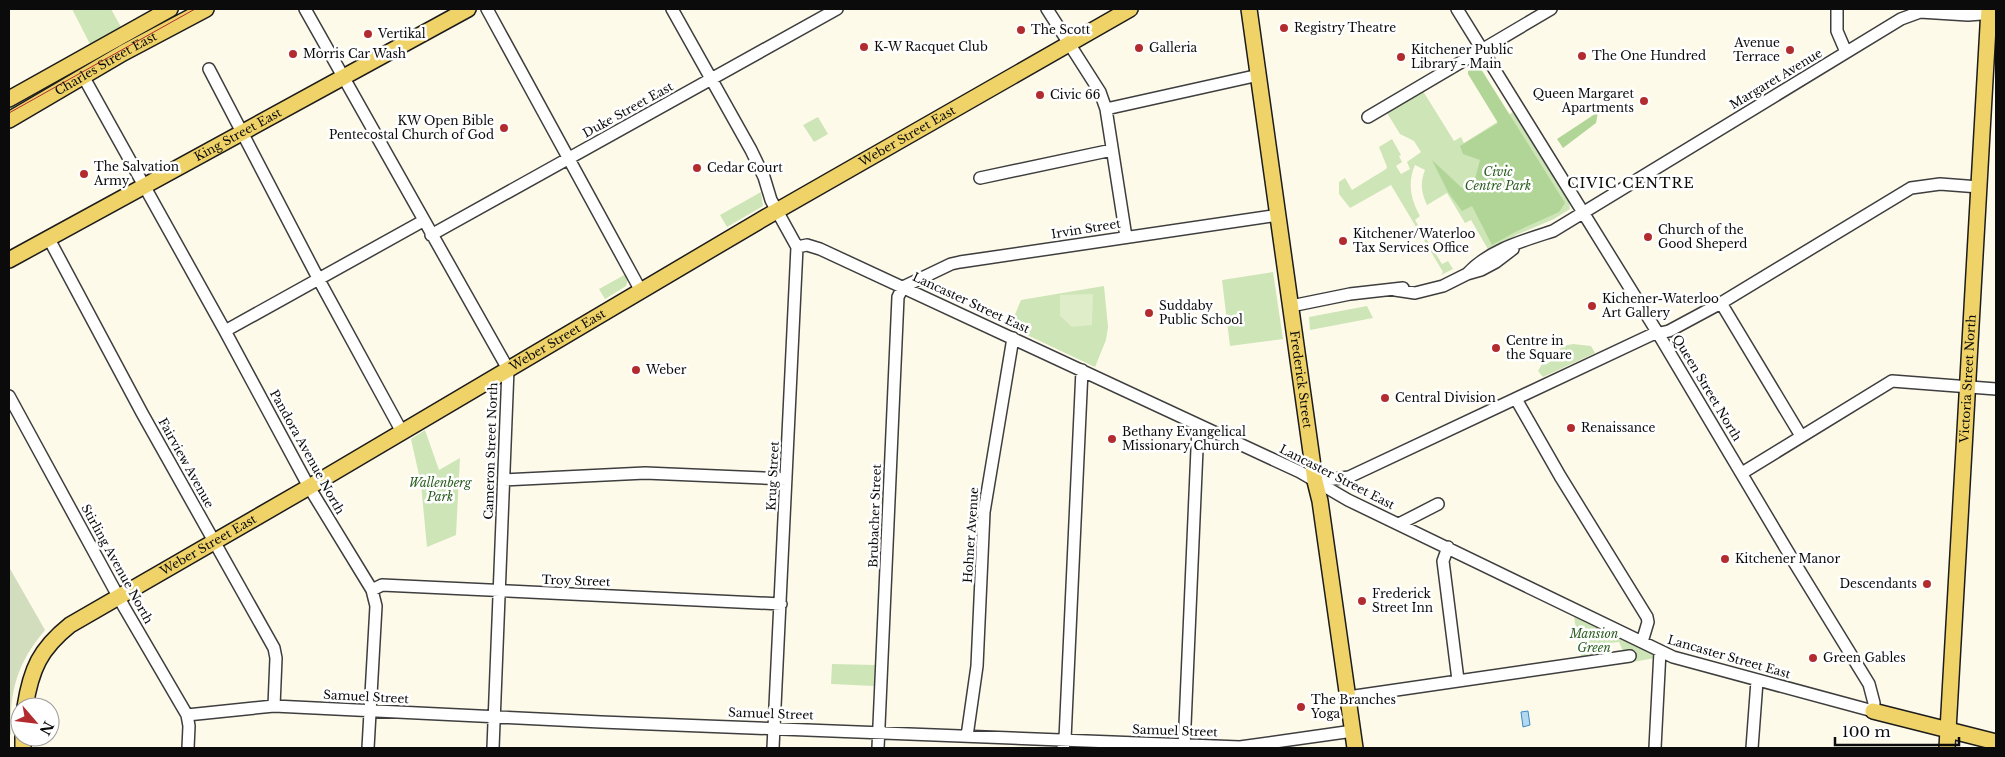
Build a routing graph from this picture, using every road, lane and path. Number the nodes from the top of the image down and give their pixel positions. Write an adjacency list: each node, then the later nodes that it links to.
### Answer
1 (170, 9): 24 (main road, Charles Street East)
2 (206, 9): 21 (main road, Charles Street East)
3 (305, 9): 22 (street, Cameron Street North)
4 (468, 9): 22 (main road, King Street East)
5 (487, 9): 30 (street)
6 (672, 9): 23 (street)
7 (837, 9): 15 (street, Duke Street East)
8 (1047, 9): 16 (street)
9 (1130, 9): 16 (main road, Weber Street East)
10 (1249, 9): 20 (main road, Frederick Street)
11 (1457, 9): 17 (street, Queen Street North)
12 (1551, 9): 17 (street)
13 (1837, 9): 18 (street)
14 (1991, 12): 18 (street, Margaret Avenue); 33 (main road, Victoria Street North)
15 (817, 13): 23 (street, Duke Street East)
16 (1069, 43): 25 (street); 34 (main road, Weber Street East)
17 (1482, 50): 26 (street); 35 (street, Queen Street North)
18 (1846, 52): 35 (street, Margaret Avenue)
19 (209, 68): 28 (street)
20 (1259, 75): 25 (street); 36 (main road, Frederick Street)
21 (83, 76): 27 (main road, Charles Street East); 32 (street, Pandora Avenue North)
22 (343, 77): 28 (main road, King Street East); 37 (street, Cameron Street North)
23 (711, 80): 30 (street, Duke Street East); 34 (street)
24 (9, 99)
25 (1106, 109): 29 (street)
26 (1368, 117)
27 (9, 120)
28 (242, 132): 32 (main road, King Street East); 43 (street)
29 (1112, 150): 31 (street); 39 (street)
30 (570, 158): 38 (street, Duke Street East); 45 (street)
31 (980, 178)
32 (145, 186): 40 (main road, King Street East); 48 (street, Pandora Avenue North)
33 (1979, 187): 46 (street); 53 (main road, Victoria Street North)
34 (777, 211): 41 (street); 45 (main road, Weber Street East)
35 (1584, 212): 47 (street, Margaret Avenue); 49 (street, Queen Street North)
36 (1278, 215): 39 (street, Irvin Street); 47 (main road, Frederick Street)
37 (423, 221): 38 (street, Cameron Street North); 43 (street)
38 (432, 235): 51 (street, Cameron Street North)
39 (1126, 237): 44 (street, Irvin Street)
40 (49, 239): 42 (main road, King Street East); 69 (street, Fairview Avenue)
41 (797, 247): 44 (street, Lancaster Street East); 62 (street, Krug Street)
42 (9, 260)
43 (319, 280): 48 (street); 58 (street)
44 (903, 287): 50 (street, Lancaster Street East); 90 (street, Brubacher Street)
45 (641, 291): 51 (main road, Weber Street East)
46 (1721, 303): 49 (street); 59 (street)
47 (1291, 306): 64 (main road, Frederick Street)
48 (225, 331): 65 (street, Pandora Avenue North)
49 (1659, 334): 56 (street); 60 (street, Queen Street North)
50 (1012, 338): 52 (street, Lancaster Street East); 91 (street, Hohner Avenue)
51 (508, 369): 58 (main road, Weber Street East); 63 (street, Cameron Street North)
52 (1082, 370): 57 (street, Lancaster Street East); 93 (street)
53 (1967, 386): 54 (street); 59 (street); 88 (main road, Victoria Street North)
54 (1996, 389)
55 (9, 396): 73 (street, Stirling Avenue North)
56 (1516, 399): 61 (street); 75 (street)
57 (1198, 426): 64 (street, Lancaster Street East); 94 (street)
58 (402, 432): 65 (main road, Weber Street East)
59 (1801, 436): 60 (street)
60 (1742, 473): 84 (street, Queen Street North)
61 (1349, 478): 64 (street); 66 (street)
62 (786, 479): 63 (street); 74 (street, Krug Street)
63 (504, 480): 72 (street, Cameron Street North)
64 (1315, 481): 66 (street, Lancaster Street East); 80 (main road, Frederick Street)
65 (309, 486): 69 (main road, Weber Street East); 71 (street, Pandora Avenue North)
66 (1348, 500): 68 (street, Lancaster Street East)
67 (1438, 504): 68 (street)
68 (1399, 524): 70 (street, Lancaster Street East)
69 (213, 541): 73 (main road, Weber Street East); 82 (street, Fairview Avenue)
70 (1448, 547): 75 (street, Lancaster Street East); 78 (street)
71 (372, 590): 72 (street, Troy Street); 83 (street, Pandora Avenue North)
72 (500, 592): 74 (street, Troy Street); 86 (street, Cameron Street North)
73 (117, 596): 81 (main road, Weber Street East); 85 (street, Stirling Avenue North)
74 (781, 604): 87 (street, Krug Street)
75 (1642, 642): 76 (street, Lancaster Street East)
76 (1660, 651): 79 (street, Lancaster Street East); 101 (street)
77 (1630, 656): 78 (street)
78 (1458, 680): 80 (street)
79 (1757, 681): 84 (street, Lancaster Street East); 102 (street)
80 (1348, 696): 89 (main road, Frederick Street)
81 (27, 697)
82 (274, 706): 83 (street, Samuel Street); 85 (street, Samuel Street)
83 (370, 711): 86 (street, Samuel Street); 96 (street, Pandora Avenue North)
84 (1873, 711): 88 (main road)
85 (187, 715): 95 (street, Stirling Avenue North)
86 (494, 716): 87 (street, Samuel Street); 97 (street, Cameron Street North)
87 (774, 728): 90 (street, Samuel Street); 98 (street, Krug Street)
88 (1948, 730): 92 (main road); 103 (main road, Victoria Street North)
89 (1353, 731): 94 (street, Samuel Street); 100 (main road, Frederick Street)
90 (879, 732): 91 (street, Samuel Street); 99 (street, Brubacher Street)
91 (967, 736): 93 (street, Samuel Street)
92 (1996, 742)
93 (1064, 744): 94 (street, Samuel Street)
94 (1184, 747)
95 (188, 748)
96 (368, 748)
97 (493, 748)
98 (773, 748)
99 (878, 748)
100 (1355, 748)
101 (1654, 748)
102 (1752, 748)
103 (1947, 748)

